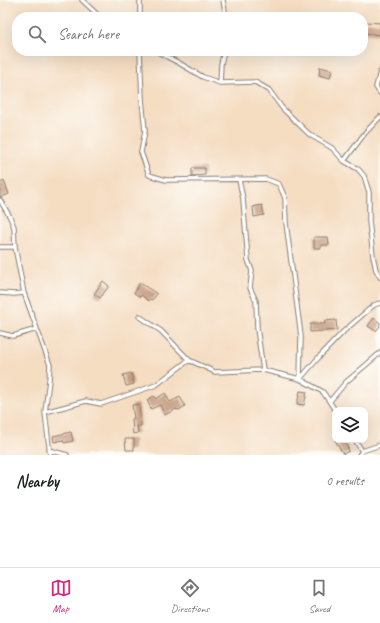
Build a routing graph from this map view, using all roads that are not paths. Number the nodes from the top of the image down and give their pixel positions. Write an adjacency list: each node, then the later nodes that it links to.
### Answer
1 (82, 0): 4 (street)
2 (140, 0): 5 (street)
3 (223, 0): 6 (street)
4 (95, 12)
5 (140, 12)
6 (225, 12)
7 (140, 56): 15 (street)
8 (166, 56): 11 (street)
9 (223, 56): 11 (street)
10 (380, 72): 12 (street)
11 (220, 83): 14 (street)
12 (380, 93)
13 (380, 117): 14 (street)
14 (344, 161): 19 (street)
15 (239, 180): 28 (street); 29 (street)
16 (0, 200): 18 (street)
17 (0, 247): 18 (street)
18 (15, 247): 21 (street)
19 (380, 277)
20 (0, 293): 21 (street)
21 (24, 293): 24 (street)
22 (380, 303): 29 (street)
23 (139, 316): 27 (street)
24 (37, 328): 25 (street); 32 (street)
25 (0, 333)
26 (380, 353): 30 (street)
27 (189, 360): 28 (street); 32 (street)
28 (263, 370): 29 (street)
29 (300, 379): 30 (street)
30 (330, 401): 31 (street)
31 (333, 407)
32 (45, 412): 36 (street)
33 (357, 443): 35 (street)
34 (380, 445): 35 (street)
35 (362, 451): 38 (street)
36 (50, 453): 37 (street)
37 (67, 455)
38 (359, 455)

